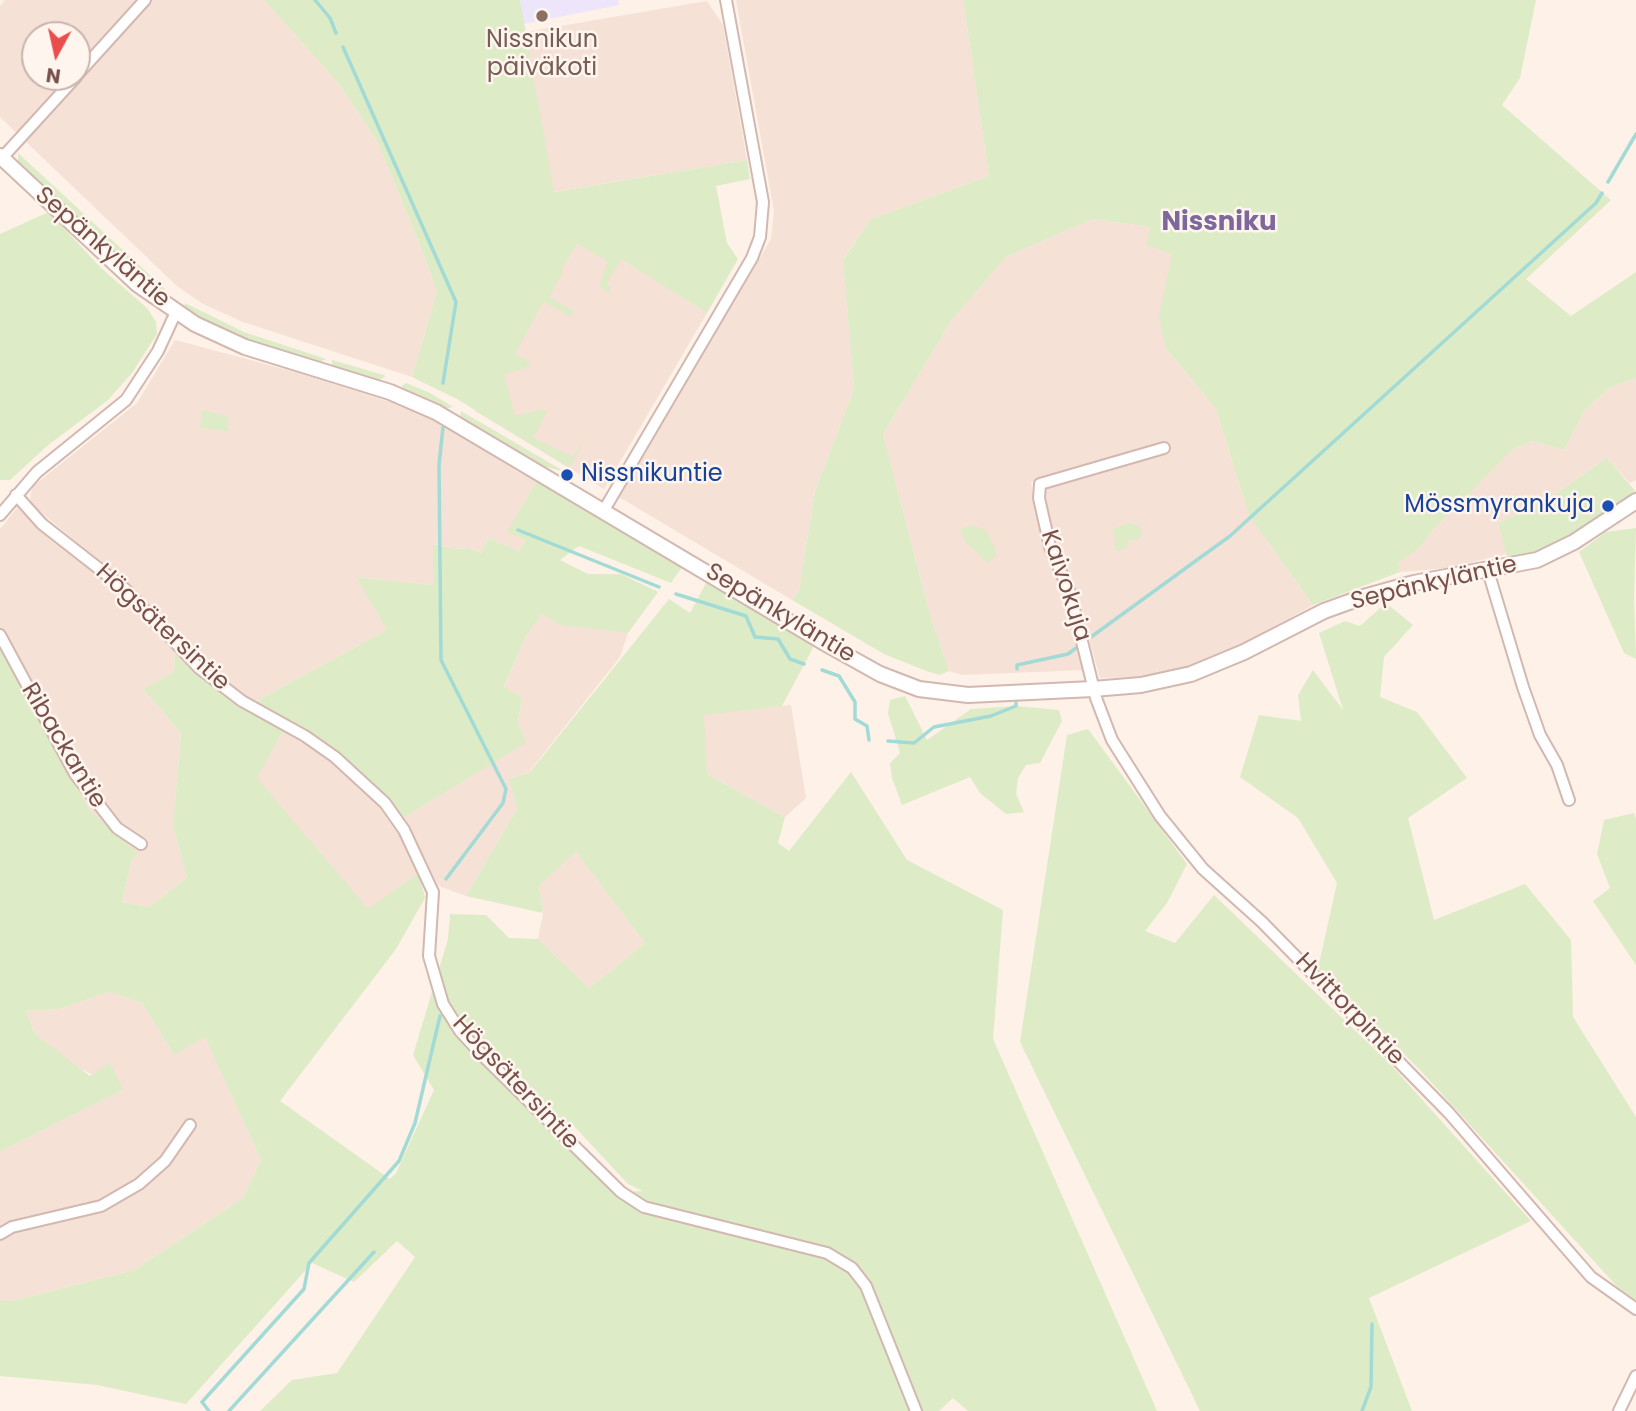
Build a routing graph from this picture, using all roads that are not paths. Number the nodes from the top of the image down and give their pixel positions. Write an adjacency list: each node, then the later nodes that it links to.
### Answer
1 (145, 0): 3 (street)
2 (726, 0): 10 (street)
3 (91, 59)
4 (62, 91): 5 (street)
5 (1, 157): 6 (street, Sepänkyläntie)
6 (176, 312): 8 (street); 10 (street, Sepänkyläntie)
7 (1164, 448): 14 (street, Kaivokuja)
8 (16, 495): 11 (street); 21 (street, Högsätersintie)
9 (1636, 501): 12 (street, Sepänkyläntie)
10 (604, 510): 14 (street, Sepänkyläntie)
11 (0, 515)
12 (1488, 571): 14 (street, Sepänkyläntie); 15 (street)
13 (0, 635): 16 (street, Ribackantie)
14 (1093, 689): 19 (street, Hvittorpintie)
15 (1569, 800)
16 (141, 844)
17 (190, 1125): 18 (street)
18 (0, 1234)
19 (1636, 1309)
20 (1636, 1376): 22 (street)
21 (916, 1411)
22 (1619, 1411)

